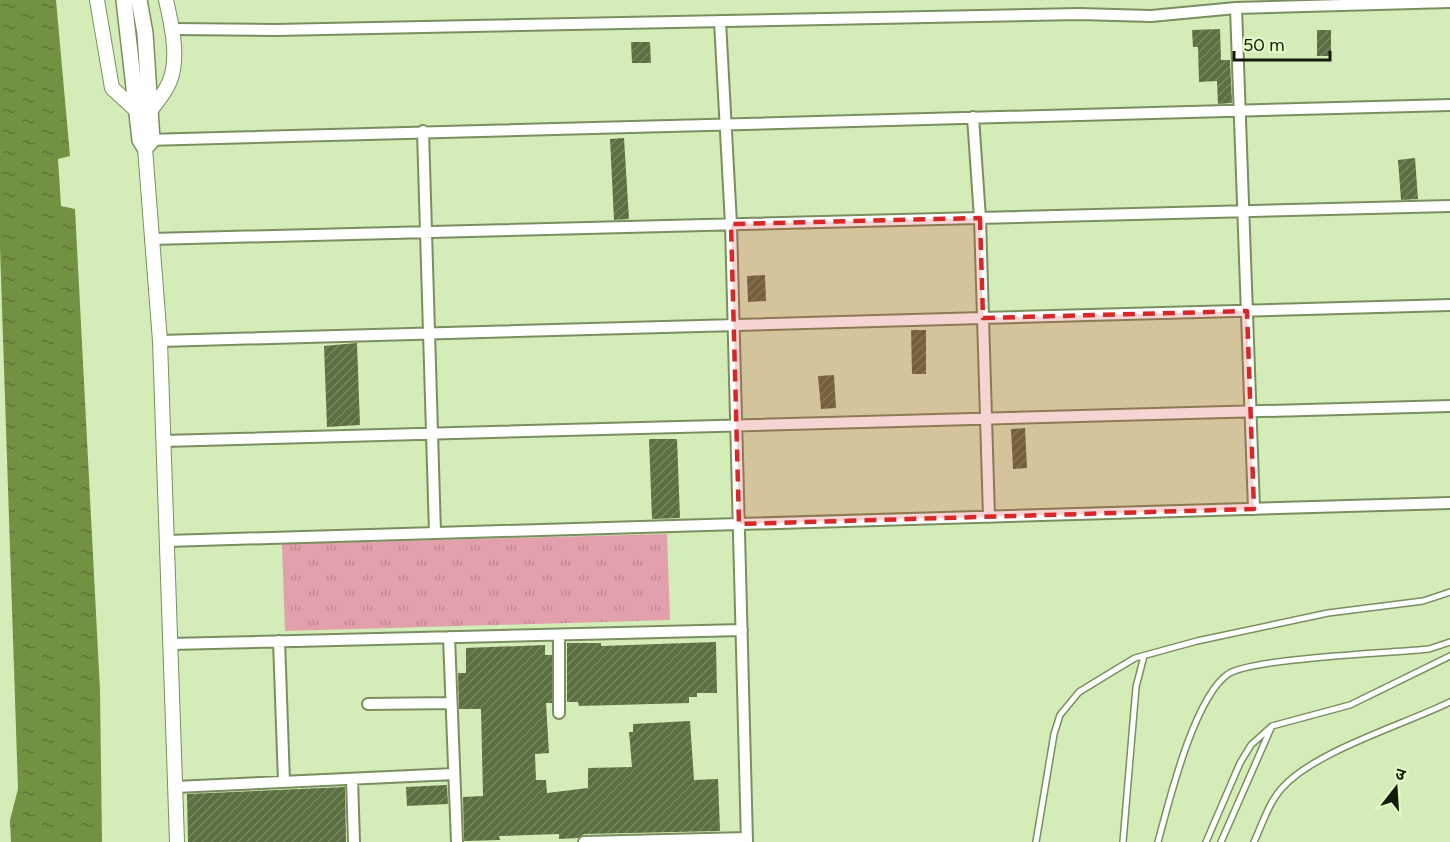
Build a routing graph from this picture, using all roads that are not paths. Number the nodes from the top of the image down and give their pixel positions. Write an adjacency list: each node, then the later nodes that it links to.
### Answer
1 (97, 0): 10 (street)
2 (124, 0): 10 (main road)
3 (139, 0): 10 (main road)
4 (166, 0): 8 (street)
5 (1450, 3): 6 (street)
6 (1236, 8): 7 (street); 11 (street)
7 (720, 21): 8 (street); 13 (street)
8 (172, 29): 10 (street)
9 (1450, 105): 11 (street)
10 (144, 110): 15 (main road)
11 (1239, 110): 12 (street); 17 (street)
12 (973, 117): 13 (street); 18 (street)
13 (726, 123): 14 (street); 19 (street)
14 (423, 130): 15 (street); 20 (street)
15 (146, 143): 21 (street)
16 (1450, 206): 17 (street)
17 (1243, 211): 18 (street); 23 (street)
18 (980, 218): 19 (street); 24 (street)
19 (731, 224): 20 (street); 25 (street)
20 (426, 232): 21 (street); 26 (street)
21 (151, 239): 27 (street)
22 (1450, 305): 23 (street)
23 (1247, 311): 24 (street); 29 (street)
24 (983, 318): 25 (street); 30 (street)
25 (734, 325): 26 (street); 31 (street)
26 (429, 333): 27 (street); 32 (street)
27 (160, 341): 33 (street)
28 (1450, 406): 29 (street)
29 (1251, 412): 30 (street); 35 (street)
30 (986, 419): 31 (street); 36 (street)
31 (736, 426): 32 (street); 37 (street)
32 (432, 434): 33 (street); 38 (street)
33 (163, 441): 39 (street)
34 (1450, 503): 35 (street)
35 (1254, 509): 36 (street)
36 (989, 517): 37 (street)
37 (739, 524): 38 (street); 41 (street)
38 (435, 533): 39 (street)
39 (167, 541): 46 (street)
40 (1450, 592): 47 (lane)
41 (742, 630): 42 (street); 58 (street)
42 (559, 635): 43 (street); 52 (street)
43 (449, 637): 44 (street); 50 (street)
44 (279, 641): 46 (street); 56 (street)
45 (1450, 642): 66 (lane)
46 (170, 644): 57 (street)
47 (1144, 656): 64 (lane); 65 (lane)
48 (1450, 656): 53 (lane)
49 (1450, 702): 69 (lane)
50 (452, 703): 51 (street); 54 (street)
51 (368, 704)
52 (559, 713)
53 (1272, 726): 67 (lane); 68 (lane)
54 (454, 774): 55 (street); 62 (street)
55 (352, 779): 56 (street); 61 (street)
56 (284, 782): 57 (street)
57 (175, 787): 60 (street)
58 (747, 840): 59 (street)
59 (631, 841): 63 (street)
60 (177, 842)
61 (354, 842)
62 (457, 842)
63 (584, 842)
64 (1036, 842)
65 (1123, 842)
66 (1158, 842)
67 (1206, 842)
68 (1221, 842)
69 (1254, 842)

